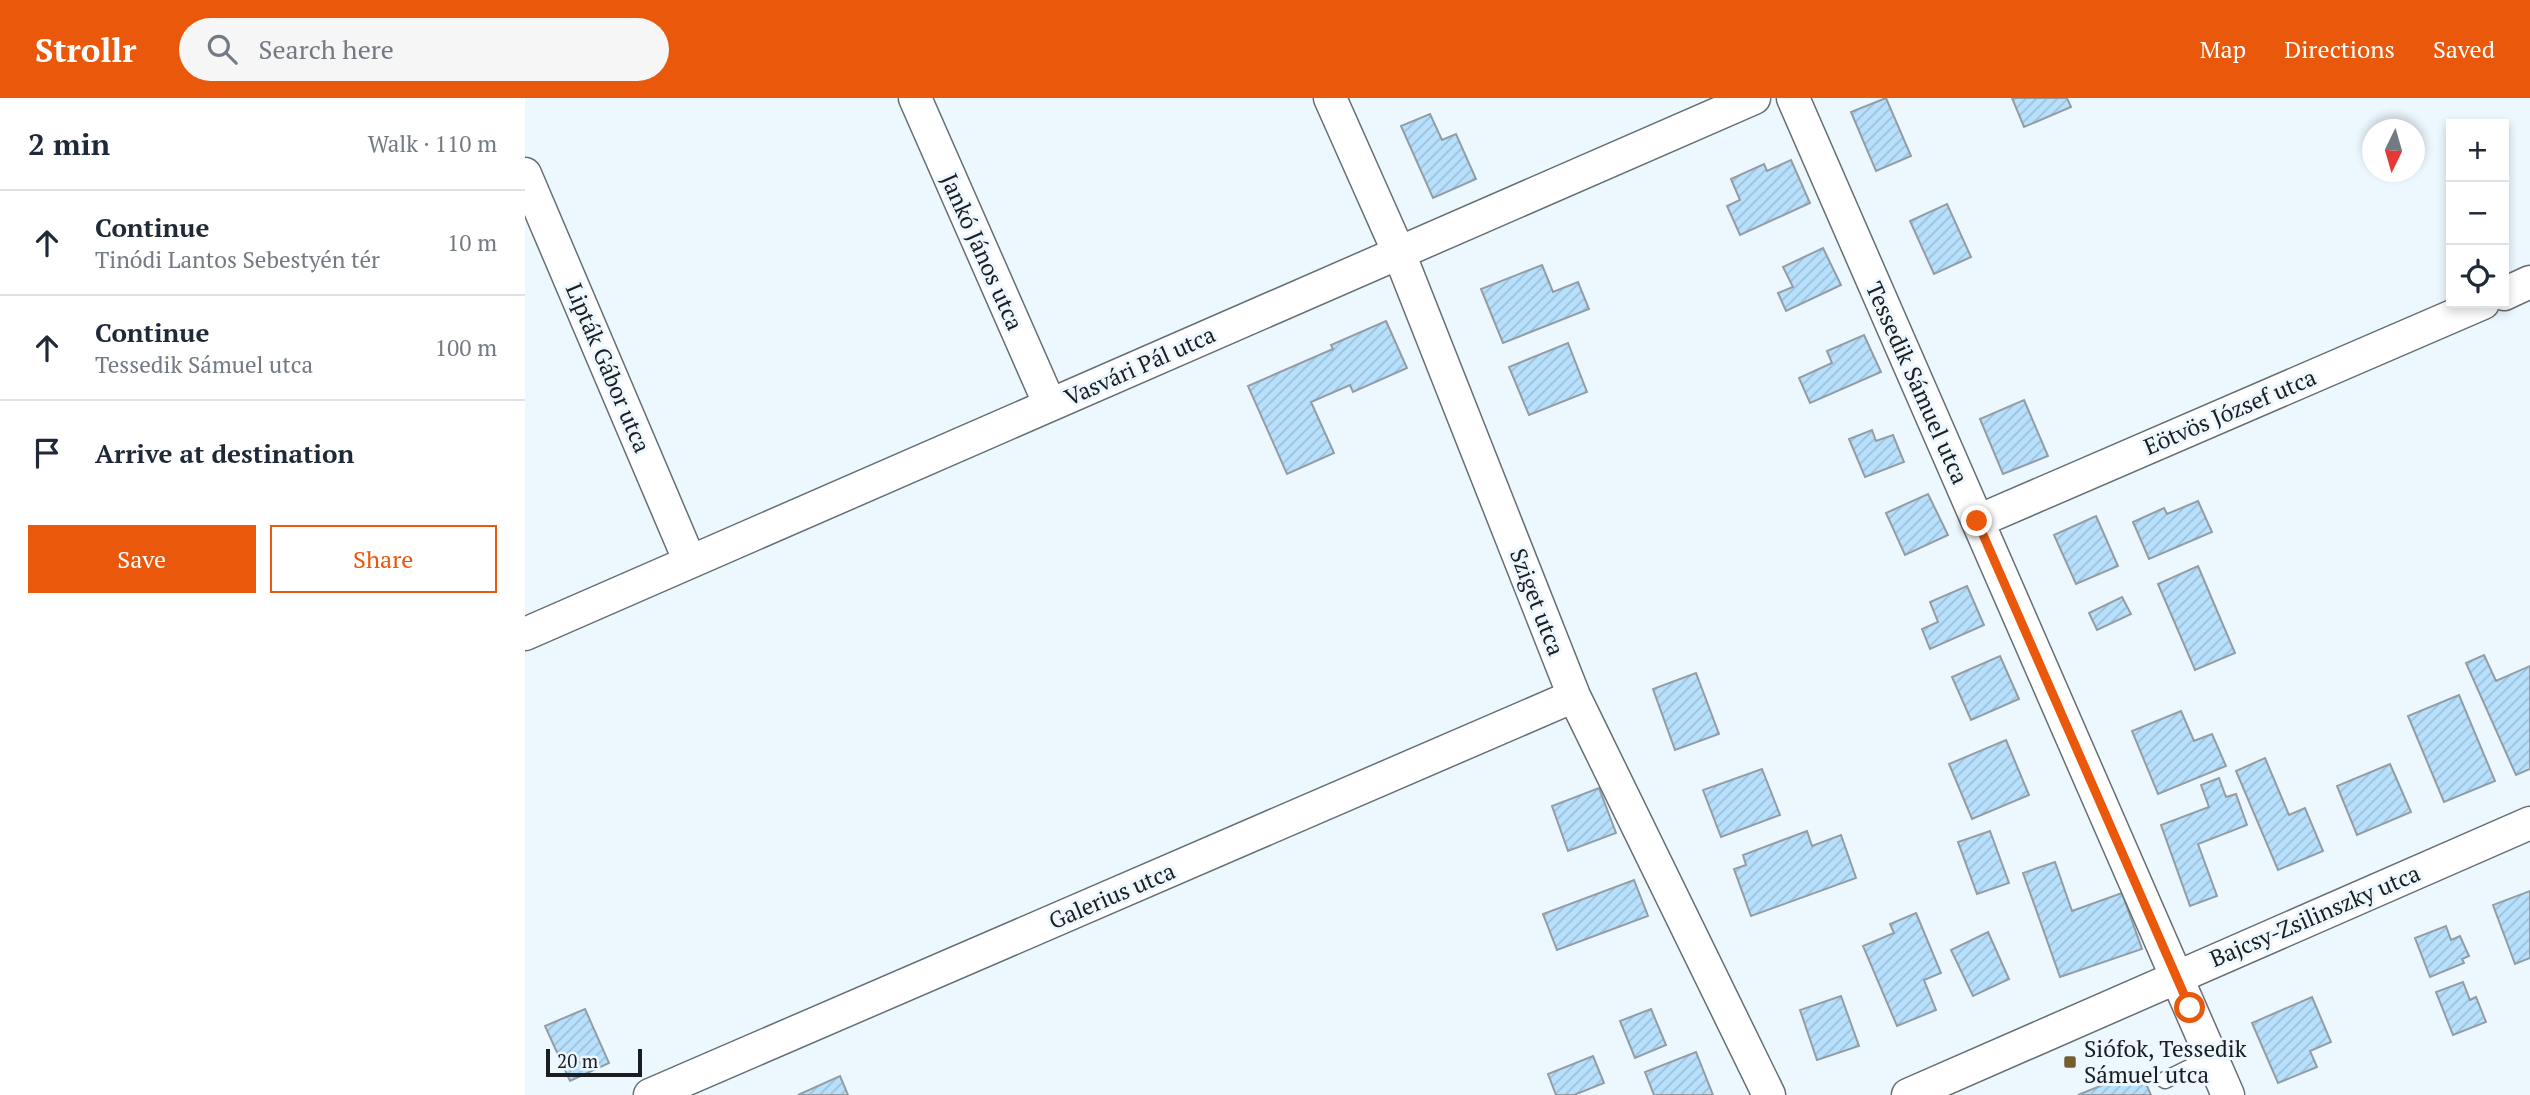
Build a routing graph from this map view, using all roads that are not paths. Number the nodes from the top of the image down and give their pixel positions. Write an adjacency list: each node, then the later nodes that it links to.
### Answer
1 (915, 98): 10 (street, Jankó János utca)
2 (1329, 98): 6 (street, Sziget utca)
3 (1754, 98): 6 (street, Vasvári Pál utca)
4 (1793, 98): 11 (street, Tessedik Sámuel utca)
5 (525, 174): 12 (street, Lipták Gábor utca)
6 (1399, 253): 10 (street, Vasvári Pál utca); 14 (street, Sziget utca)
7 (2530, 282): 8 (street)
8 (2509, 292)
9 (2471, 308): 11 (street, Eötvös József utca)
10 (1049, 405): 12 (street, Vasvári Pál utca)
11 (1977, 521): 16 (street, Tessedik Sámuel utca)
12 (690, 562): 13 (street, Vasvári Pál utca)
13 (525, 634)
14 (1574, 696): 19 (street, Galerius utca); 20 (street, Sziget utca)
15 (2530, 823): 16 (street, Bajcsy-Zsilinszky utca)
16 (2177, 976): 17 (street, Tessedik Sámuel utca); 21 (street, Bajcsy-Zsilinszky utca)
17 (2212, 1057): 18 (lane); 22 (street, Tessedik Sámuel utca)
18 (2165, 1080)
19 (650, 1095)
20 (1769, 1095)
21 (1908, 1095)
22 (2228, 1095)

